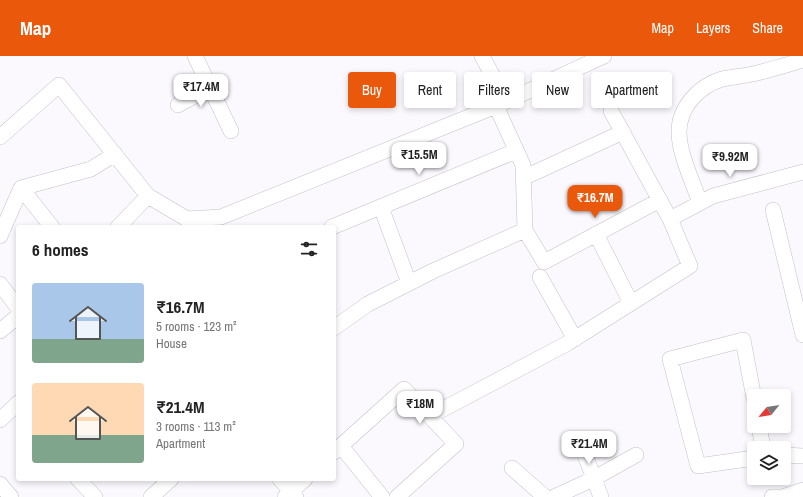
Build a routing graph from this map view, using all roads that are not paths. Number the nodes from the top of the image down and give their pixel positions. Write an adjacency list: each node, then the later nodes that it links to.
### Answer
1 (195, 56): 6 (street)
2 (482, 56): 5 (street)
3 (604, 56): 7 (street)
4 (803, 60): 22 (street)
5 (488, 72)
6 (211, 87): 8 (street); 12 (street)
7 (524, 93)
8 (178, 105)
9 (491, 108): 25 (street)
10 (502, 108): 15 (street)
11 (611, 111): 13 (street)
12 (231, 131)
13 (623, 132): 18 (street); 21 (street)
14 (0, 137): 16 (street)
15 (516, 151): 18 (street); 23 (street)
16 (115, 154): 19 (street); 20 (street)
17 (803, 172): 22 (street)
18 (523, 178): 31 (street)
19 (21, 188): 27 (street); 33 (street)
20 (148, 196): 25 (street); 28 (street)
21 (660, 200): 26 (street); 32 (street)
22 (700, 203): 26 (street)
23 (381, 207): 30 (street); 35 (street)
24 (772, 210): 42 (street)
25 (221, 217): 29 (street)
26 (670, 219): 37 (street)
27 (50, 225)
28 (120, 225)
29 (212, 225)
30 (336, 225)
31 (525, 230): 32 (street); 35 (street)
32 (596, 234): 37 (street)
33 (0, 236)
34 (540, 277): 43 (street)
35 (409, 283): 40 (street)
36 (0, 284): 38 (street)
37 (631, 303): 43 (street)
38 (16, 305)
39 (16, 318): 41 (street)
40 (336, 327)
41 (0, 331)
42 (803, 335)
43 (575, 339): 46 (street)
44 (752, 389): 53 (street)
45 (16, 405): 47 (street)
46 (430, 416): 49 (street); 67 (street)
47 (0, 420)
48 (582, 447): 55 (street)
49 (338, 449): 66 (street)
50 (636, 455): 55 (street)
51 (791, 455): 52 (street)
52 (803, 456)
53 (747, 459)
54 (512, 468): 68 (street)
55 (593, 479): 69 (street); 70 (street)
56 (80, 481): 64 (street)
57 (166, 481): 65 (street)
58 (281, 481): 62 (street)
59 (303, 481): 62 (street)
60 (0, 484): 63 (street)
61 (803, 490): 71 (street)
62 (291, 495)
63 (11, 497)
64 (95, 497)
65 (151, 497)
66 (382, 497)
67 (397, 497)
68 (544, 497)
69 (554, 497)
70 (601, 497)
71 (772, 497)

